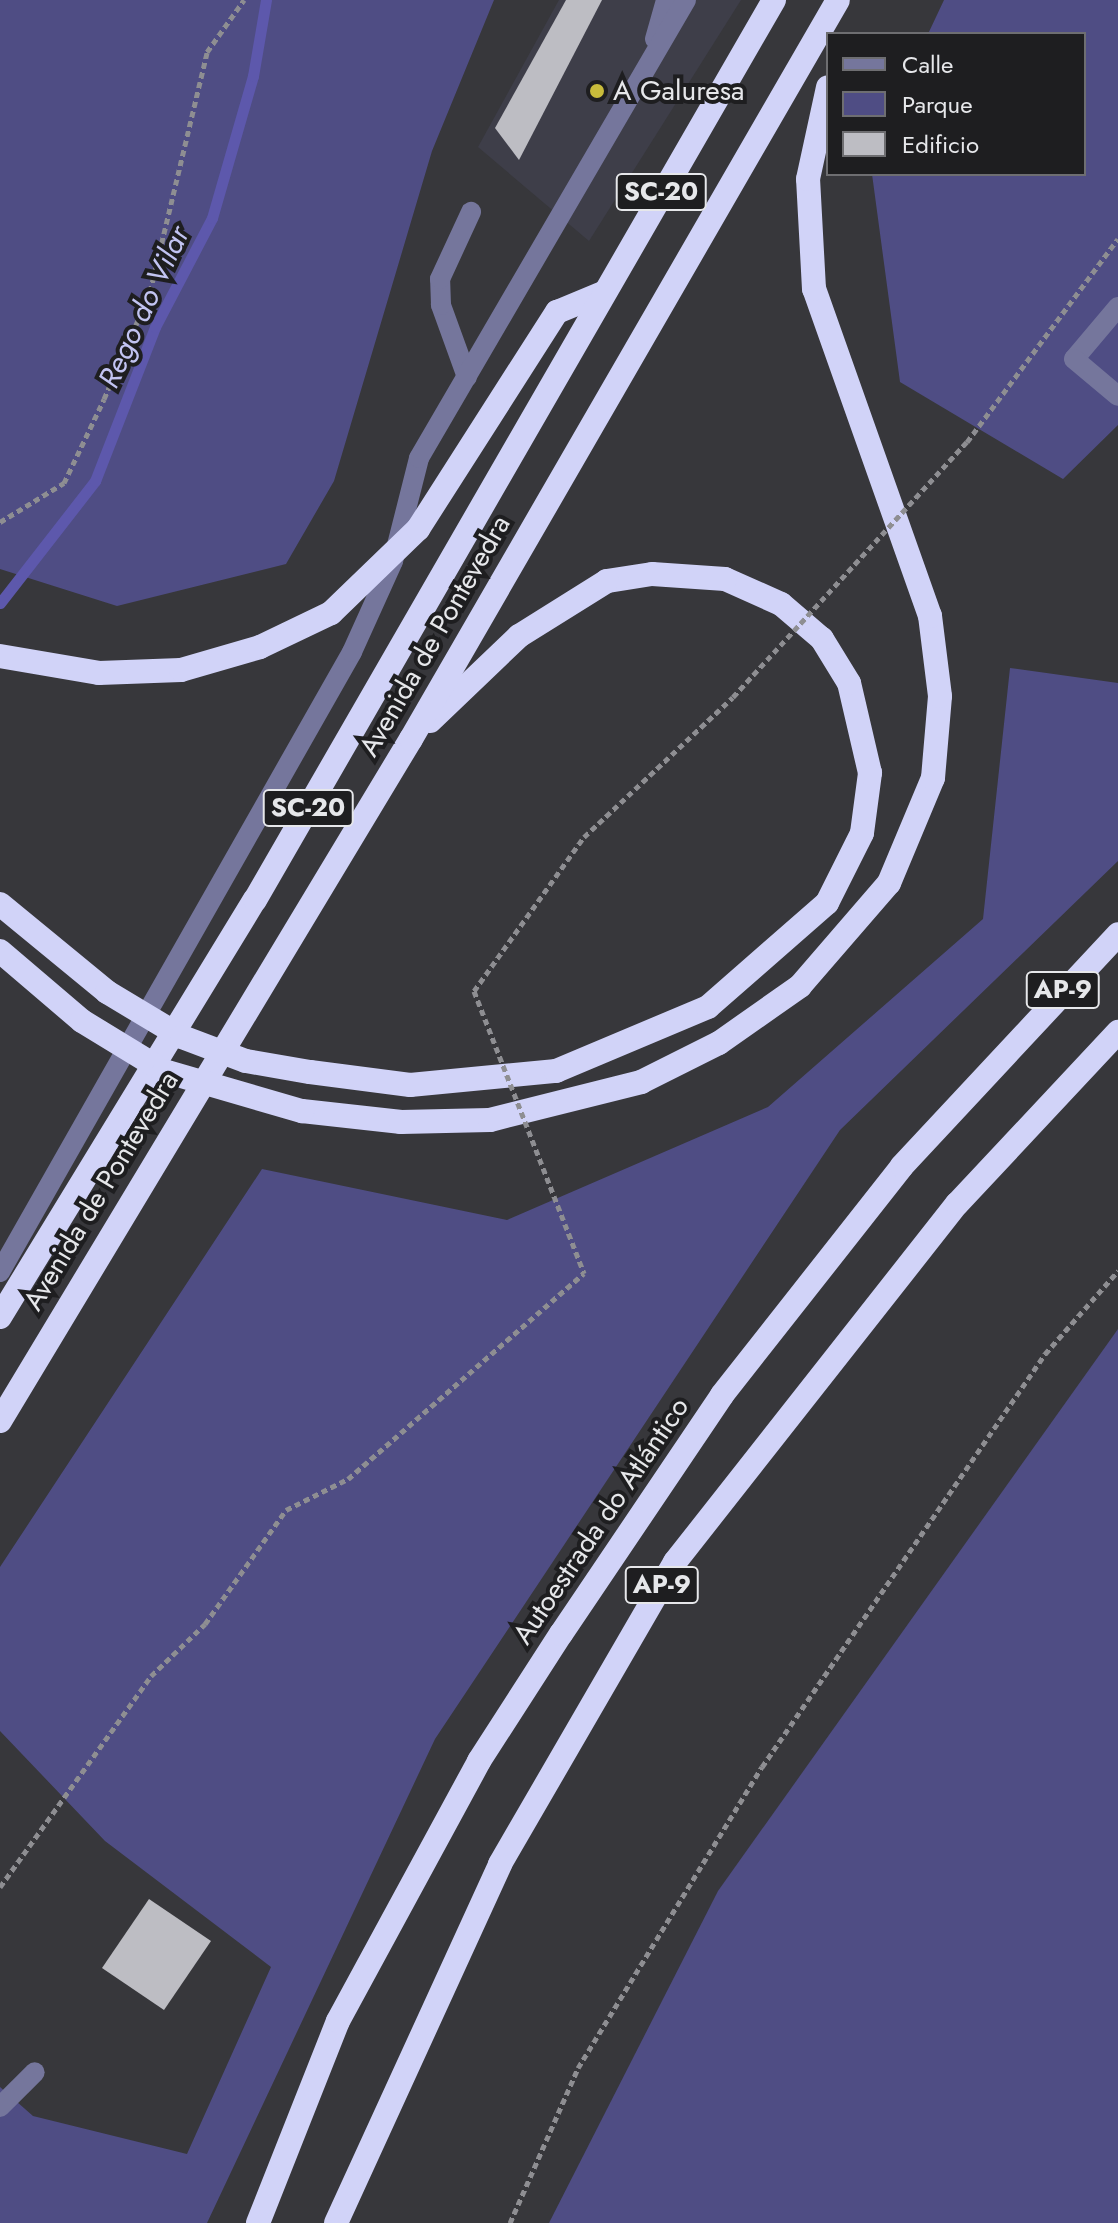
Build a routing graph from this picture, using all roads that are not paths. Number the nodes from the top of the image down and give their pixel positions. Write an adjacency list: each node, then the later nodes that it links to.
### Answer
1 (666, 0): 6 (street)
2 (686, 0): 6 (street)
3 (774, 0): 9 (highway, Avenida de Pontevedra / SC-20)
4 (840, 0): 5 (highway); 15 (highway, Avenida de Pontevedra / SC-20)
5 (836, 32)
6 (648, 66): 11 (street)
7 (826, 96): 18 (highway, bridge)
8 (471, 212): 11 (street)
9 (603, 293): 13 (highway); 21 (highway, Avenida de Pontevedra / SC-20)
10 (1118, 307): 12 (street)
11 (467, 377): 13 (street)
12 (1112, 390)
13 (393, 561): 14 (highway); 20 (street)
14 (0, 656)
15 (411, 739): 16 (highway, bridge); 22 (highway, Avenida de Pontevedra / SC-20)
16 (0, 904)
17 (1118, 934): 25 (highway, Autoestrada do Atlántico / AP-9)
18 (0, 951)
19 (1118, 1032): 26 (highway, AP-9)
20 (0, 1272)
21 (0, 1317)
22 (0, 1421)
23 (35, 2072): 24 (street)
24 (0, 2107)
25 (258, 2223)
26 (336, 2223)

